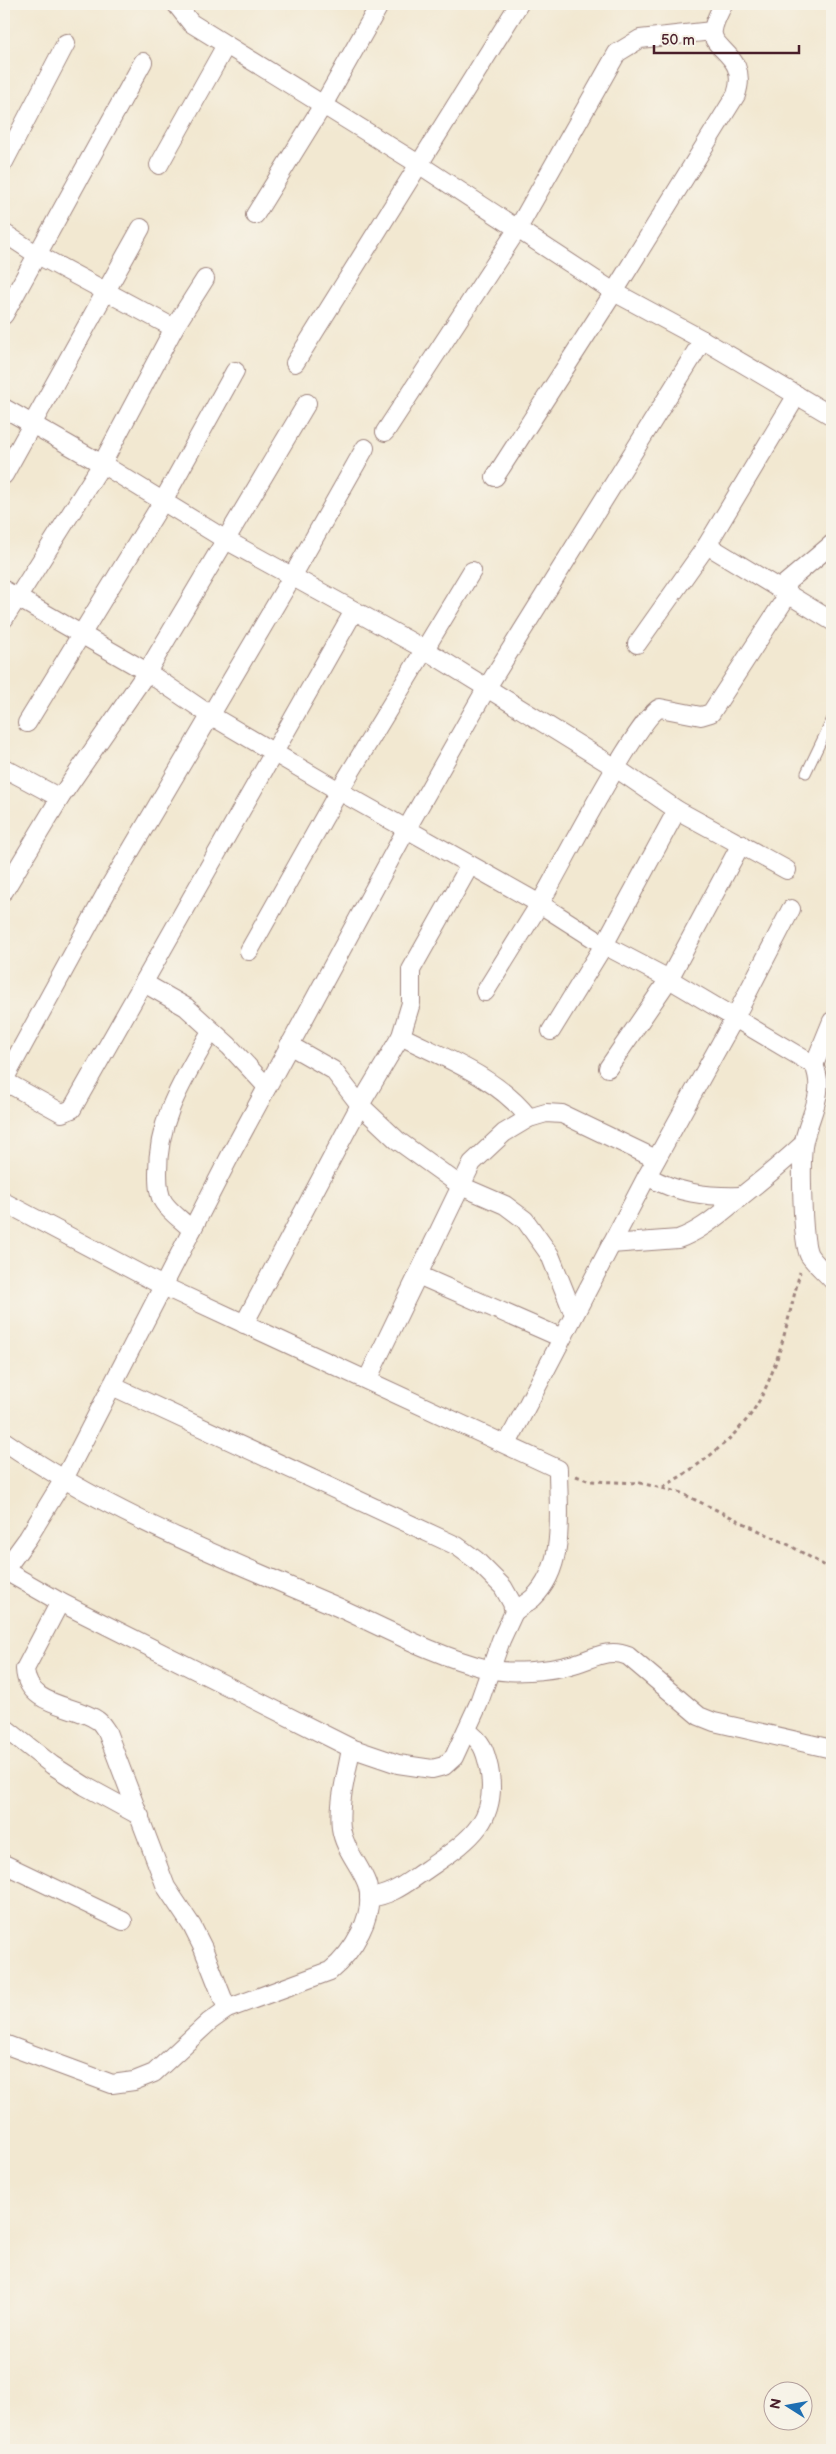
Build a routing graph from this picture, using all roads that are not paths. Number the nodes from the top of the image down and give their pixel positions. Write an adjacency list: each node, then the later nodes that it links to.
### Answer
1 (176, 4): 7 (street)
2 (380, 4): 9 (street)
3 (519, 4): 12 (street)
4 (723, 4): 5 (street)
5 (712, 31): 15 (street); 20 (street)
6 (66, 43): 10 (street)
7 (226, 45): 9 (street); 11 (street)
8 (143, 62): 17 (street)
9 (323, 105): 12 (street); 13 (street)
10 (4, 162)
11 (159, 165)
12 (420, 165): 15 (street); 24 (street)
13 (255, 216)
14 (141, 228): 19 (street)
15 (517, 230): 20 (street); 31 (street)
16 (4, 233): 17 (street)
17 (36, 254): 19 (street); 21 (street)
18 (205, 279): 22 (street)
19 (106, 292): 22 (street); 30 (street)
20 (614, 292): 23 (street); 35 (street)
21 (4, 315)
22 (174, 328): 33 (street)
23 (703, 340): 26 (street); 51 (street)
24 (296, 363)
25 (235, 371): 36 (street)
26 (797, 395): 29 (street); 39 (street)
27 (307, 402): 37 (street)
28 (4, 408): 30 (street)
29 (832, 416)
30 (32, 424): 33 (street); 34 (street)
31 (385, 432)
32 (365, 448): 41 (street)
33 (102, 464): 36 (street); 43 (street)
34 (4, 475)
35 (495, 477)
36 (163, 501): 37 (street); 47 (street)
37 (226, 540): 41 (street); 50 (street)
38 (832, 544): 42 (street)
39 (707, 546): 42 (street); 48 (street)
40 (472, 571): 49 (street)
41 (292, 577): 44 (street); 52 (street)
42 (784, 590): 46 (street); 57 (street)
43 (11, 594): 45 (street); 47 (street)
44 (354, 611): 49 (street); 55 (street)
45 (4, 619)
46 (832, 621)
47 (83, 635): 50 (street); 54 (street)
48 (637, 644)
49 (424, 649): 51 (street); 59 (street)
50 (147, 672): 52 (street); 60 (street)
51 (486, 689): 57 (street); 62 (street)
52 (210, 715): 55 (street); 82 (street)
53 (832, 719): 58 (lane)
54 (27, 724)
55 (276, 752): 59 (street); 72 (street)
56 (4, 768): 60 (street)
57 (616, 768): 61 (street); 67 (street)
58 (806, 773)
59 (339, 791): 62 (street); 70 (street)
60 (60, 798): 66 (street)
61 (677, 810): 63 (street); 69 (street)
62 (406, 830): 64 (street); 79 (street)
63 (741, 844): 65 (street); 71 (street)
64 (470, 864): 67 (street); 78 (street)
65 (787, 870)
66 (4, 891)
67 (540, 904): 69 (street); 73 (street)
68 (791, 909): 74 (street)
69 (604, 945): 71 (street); 77 (street)
70 (249, 951)
71 (668, 979): 74 (street); 81 (street)
72 (144, 983): 76 (street); 82 (street)
73 (485, 992)
74 (734, 1019): 80 (street); 87 (street)
75 (832, 1021): 80 (street)
76 (211, 1031): 83 (street); 92 (street)
77 (551, 1031)
78 (401, 1036): 84 (street); 85 (street)
79 (289, 1045): 83 (street); 84 (street)
80 (814, 1064): 86 (street)
81 (608, 1068)
82 (4, 1081)
83 (266, 1087): 92 (street)
84 (360, 1105): 89 (street); 98 (street)
85 (529, 1118): 87 (street); 89 (street)
86 (803, 1144): 90 (street); 95 (street)
87 (656, 1159): 88 (street)
88 (647, 1176): 90 (street); 93 (street)
89 (460, 1186): 94 (street); 97 (street)
90 (741, 1196): 93 (street)
91 (4, 1202): 96 (street)
92 (192, 1230): 96 (street)
93 (611, 1244): 97 (street)
94 (418, 1276): 99 (street); 100 (street)
95 (832, 1280)
96 (163, 1286): 98 (street); 101 (street)
97 (574, 1315): 99 (street)
98 (244, 1324): 100 (street)
99 (562, 1338): 103 (street)
100 (367, 1380): 103 (street)
101 (112, 1386): 104 (street); 107 (street)
102 (4, 1440): 104 (street)
103 (507, 1444): 107 (street)
104 (64, 1479): 105 (street); 108 (street)
105 (4, 1570): 106 (street)
106 (60, 1602): 111 (street); 113 (street)
107 (514, 1612): 108 (street)
108 (491, 1670): 110 (street); 112 (street)
109 (4, 1727): 113 (street)
110 (466, 1731): 111 (street); 115 (street)
111 (351, 1748): 115 (street)
112 (832, 1749)
113 (140, 1816): 117 (street)
114 (4, 1864): 116 (street)
115 (369, 1898): 117 (street)
116 (123, 1921)
117 (227, 2009): 118 (street)
118 (4, 2044)

